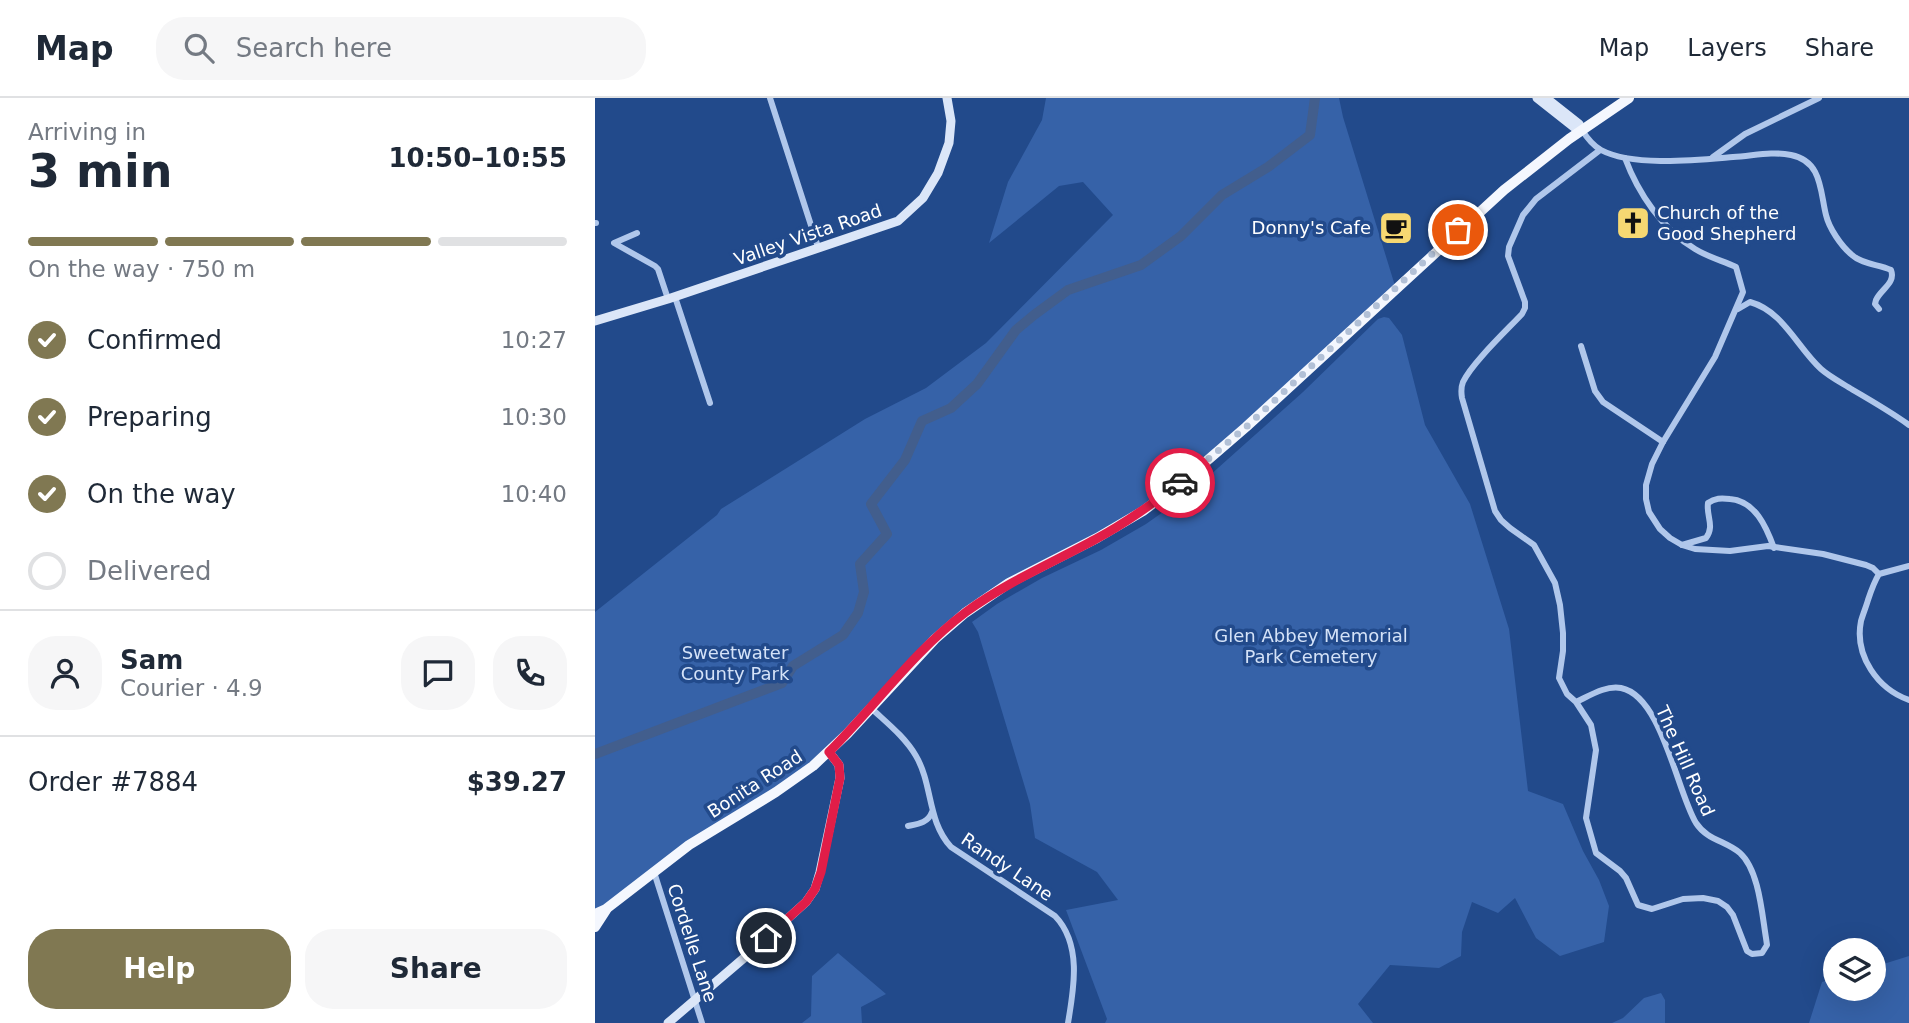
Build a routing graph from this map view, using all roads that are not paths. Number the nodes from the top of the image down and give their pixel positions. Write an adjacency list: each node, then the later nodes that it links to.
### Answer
1 (770, 98): 12 (street)
2 (947, 98): 12 (street, Valley Vista Road)
3 (1537, 98): 7 (street)
4 (1546, 98): 7 (street)
5 (1629, 98): 7 (main road, Bonita Road)
6 (1819, 98): 10 (street)
7 (1583, 130): 8 (street); 27 (main road, Bonita Road)
8 (1600, 149): 9 (street); 26 (street, The Hill Road)
9 (1625, 158): 10 (street); 15 (street)
10 (1711, 158): 14 (street)
11 (638, 233): 13 (street)
12 (818, 247): 13 (street, Valley Vista Road)
13 (671, 298): 16 (street, Valley Vista Road); 18 (street)
14 (1879, 309)
15 (1734, 313): 19 (street); 20 (street)
16 (595, 321)
17 (1581, 346): 20 (street)
18 (710, 403)
19 (1909, 425)
20 (1663, 442): 21 (street)
21 (1682, 545): 22 (street); 22 (street)
22 (1774, 548): 24 (street)
23 (1909, 566): 24 (street)
24 (1879, 574): 25 (street)
25 (1909, 700)
26 (1576, 702): 26 (street, The Hill Road)
27 (871, 708): 28 (main road, Bonita Road); 29 (street, Randy Lane)
28 (829, 752): 31 (main road, Bonita Road); 35 (street)
29 (933, 810): 30 (street); 38 (street, Randy Lane)
30 (908, 826)
31 (655, 872): 32 (main road, Bonita Road); 35 (street, Cordelle Lane)
32 (606, 909): 33 (main road, Bonita Road); 34 (main road, Bonita Road)
33 (595, 914)
34 (595, 927)
35 (695, 1000): 36 (street); 37 (street, Cordelle Lane)
36 (668, 1023)
37 (702, 1023)
38 (1068, 1023)

